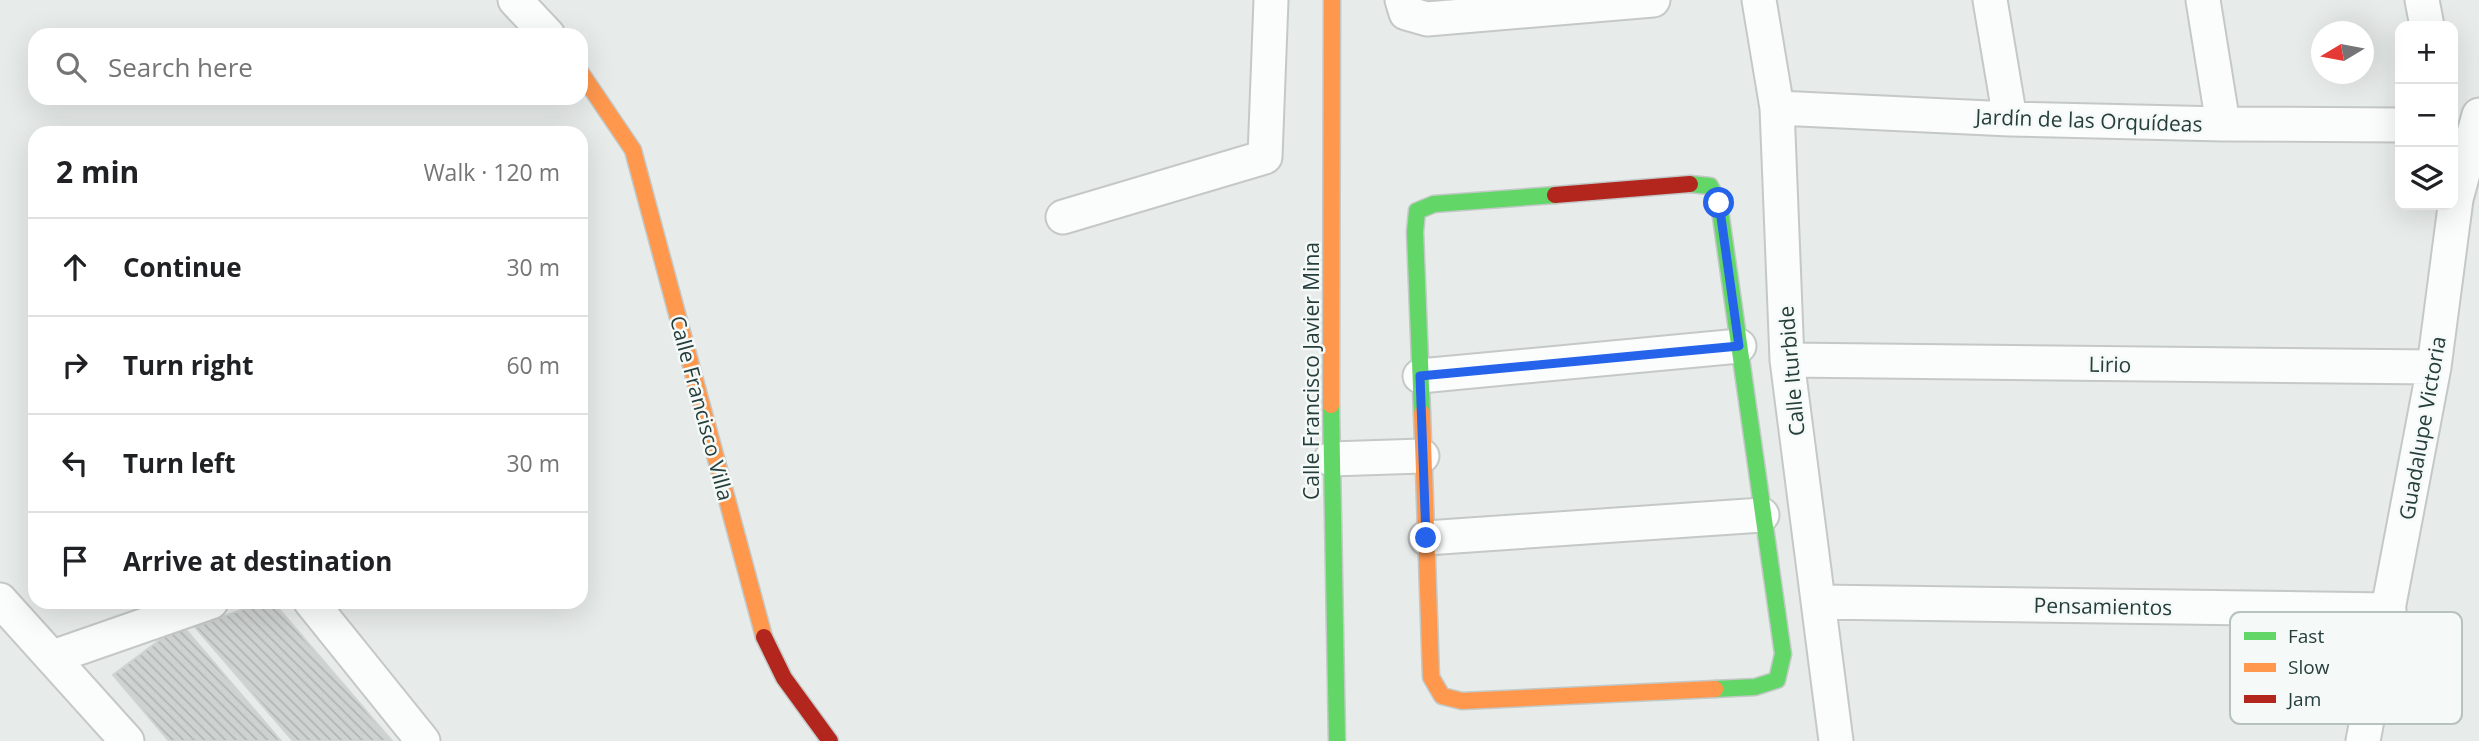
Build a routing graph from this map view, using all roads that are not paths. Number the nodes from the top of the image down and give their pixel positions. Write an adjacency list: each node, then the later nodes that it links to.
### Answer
1 (515, 0): 11 (street)
2 (1271, 0): 20 (street)
3 (1332, 0): 26 (street, Calle Francisco Javier Mina)
4 (1402, 0): 5 (street)
5 (1653, 0)
6 (1759, 0): 13 (street, Calle Iturbide)
7 (1990, 0): 15 (street)
8 (2203, 0): 16 (street)
9 (2422, 0): 10 (street)
10 (2426, 21)
11 (541, 28)
12 (588, 83): 37 (street, Calle Francisco Villa)
13 (1777, 108): 15 (street, Jardín de las Orquídeas); 22 (street, Calle Iturbide)
14 (2479, 115): 18 (street, Guadalupe Victoria)
15 (2010, 119): 16 (street, Jardín de las Orquídeas)
16 (2223, 124): 17 (street, Jardín de las Orquídeas)
17 (2395, 125)
18 (2458, 180)
19 (2453, 210): 23 (street, Guadalupe Victoria)
20 (1063, 217)
21 (1739, 346): 24 (street); 24 (street); 27 (street)
22 (1787, 360): 23 (street, Lirio); 30 (street, Calle Iturbide)
23 (2434, 367): 33 (street, Guadalupe Victoria)
24 (1420, 376): 25 (street)
25 (1422, 456): 26 (street); 28 (street)
26 (1331, 459): 38 (street, Calle Francisco Javier Mina)
27 (1762, 515): 28 (street); 28 (street)
28 (1426, 538)
29 (0, 600): 34 (street)
30 (1818, 602): 33 (street, Pensamientos); 39 (street, Calle Iturbide)
31 (191, 609): 34 (street)
32 (317, 609): 36 (street)
33 (2389, 610)
34 (53, 657): 35 (street)
35 (127, 741)
36 (422, 741)
37 (830, 741)
38 (1337, 741)
39 (1836, 741)

